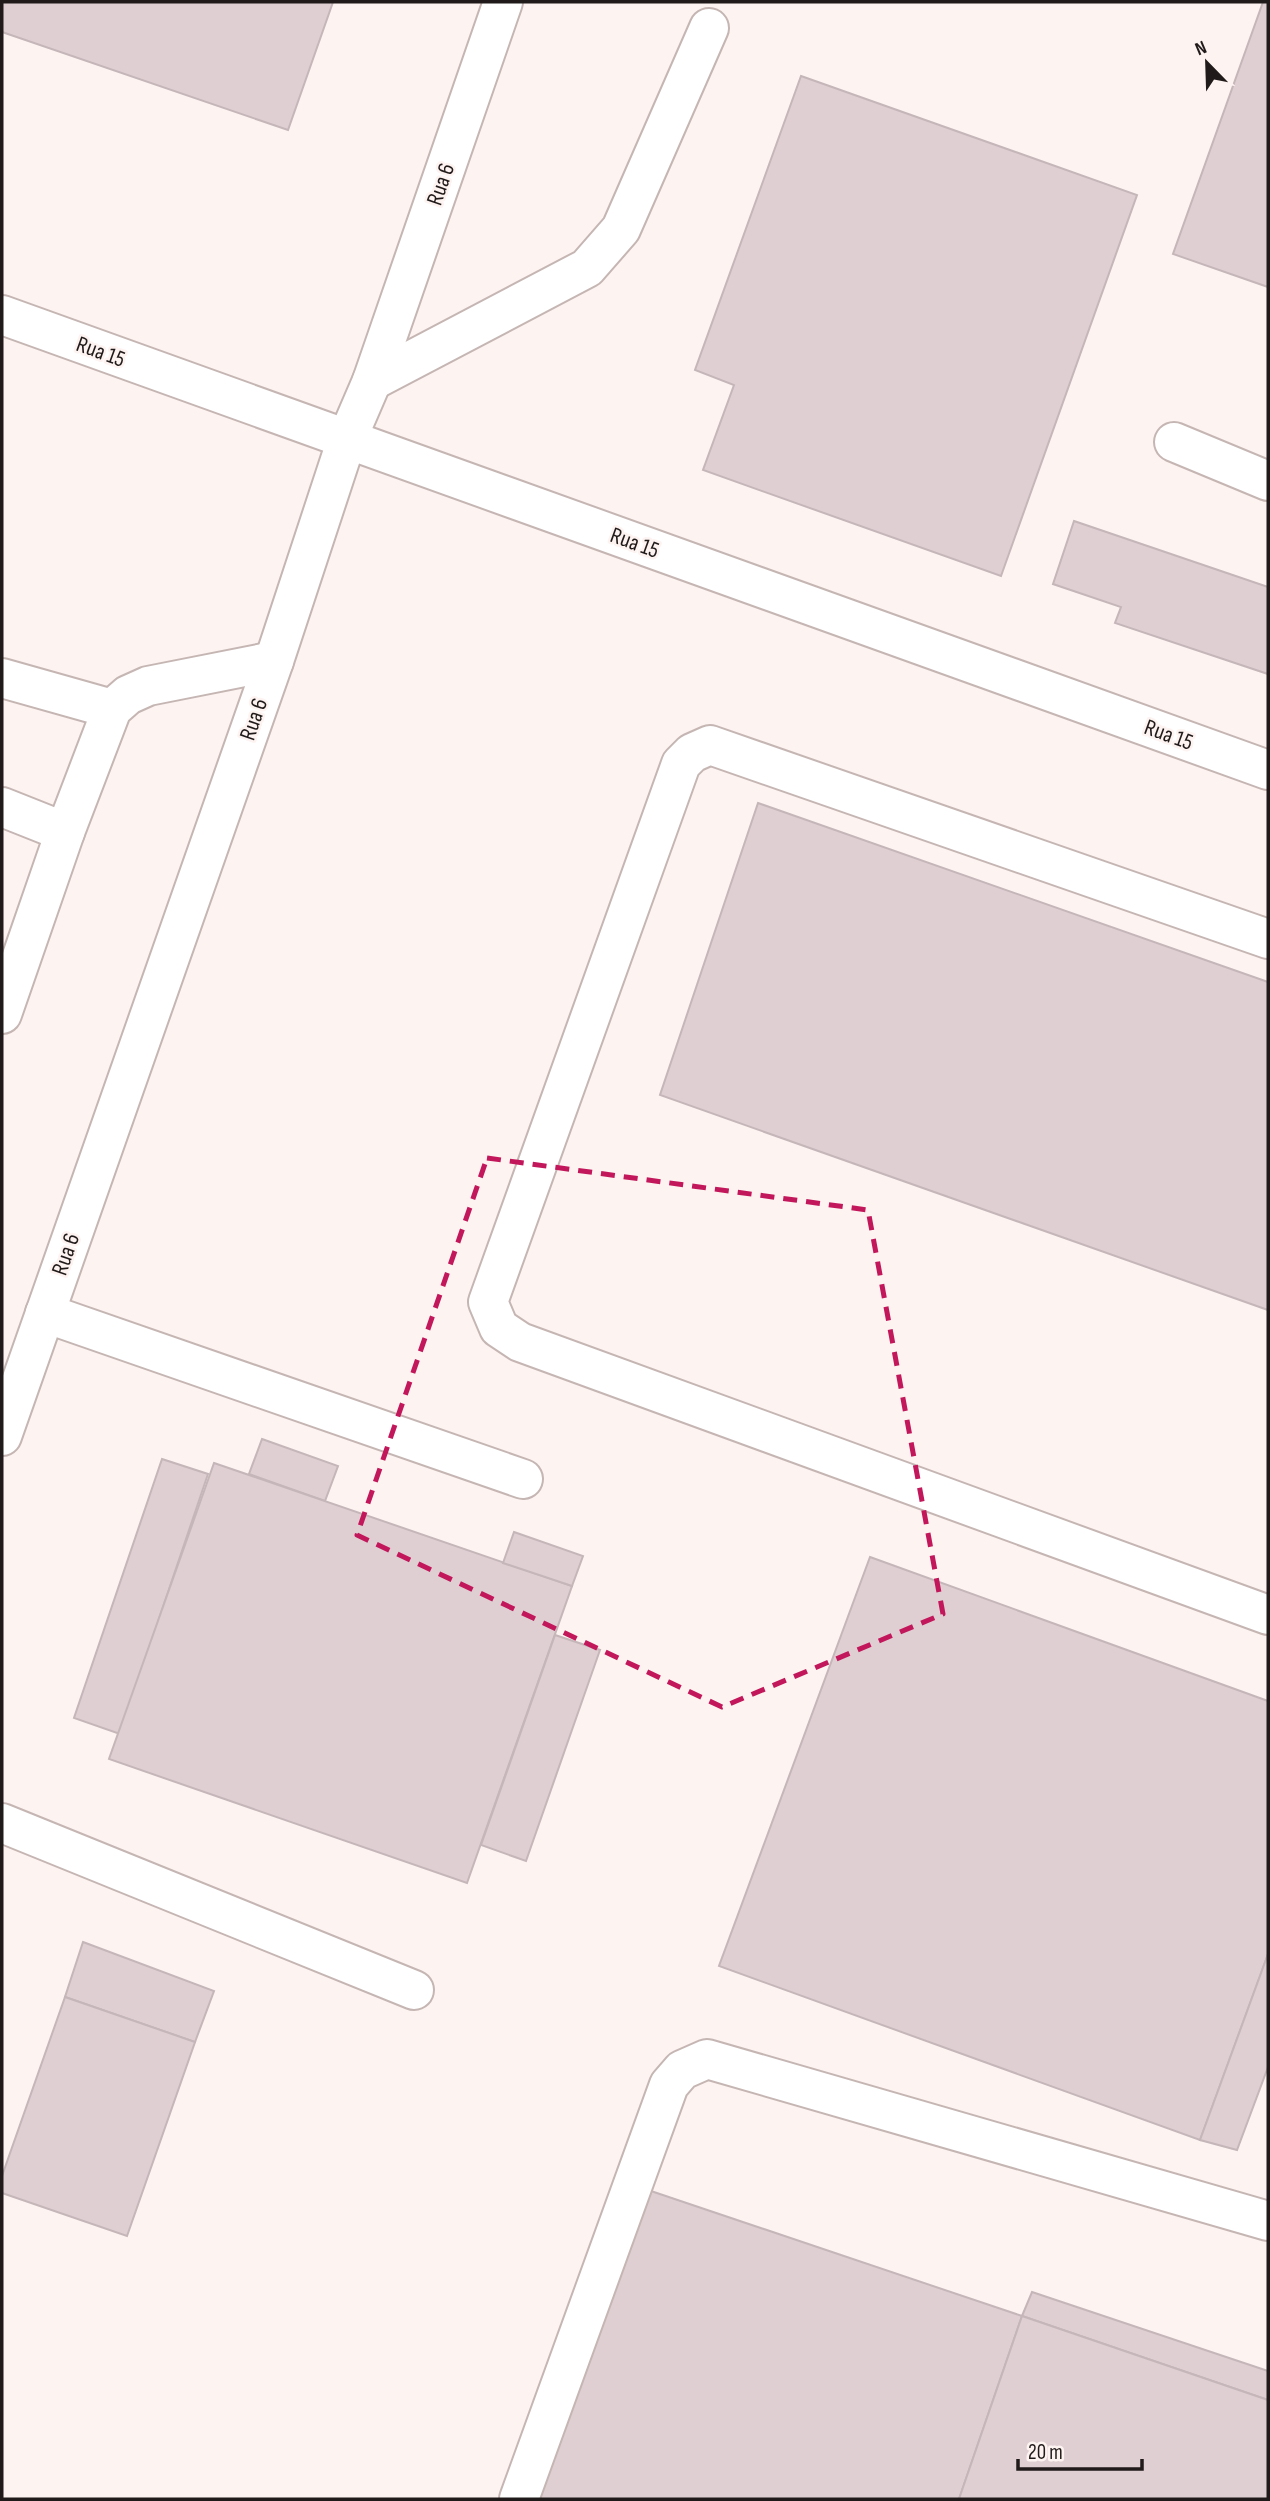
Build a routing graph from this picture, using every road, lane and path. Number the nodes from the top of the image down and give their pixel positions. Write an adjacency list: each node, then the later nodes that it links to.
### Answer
1 (503, 2): 4 (street, Rua 6)
2 (709, 28): 4 (street)
3 (2, 315): 5 (street, Rua 15)
4 (372, 381): 5 (street, Rua 6)
5 (347, 439): 8 (street, Rua 6); 11 (street, Rua 15)
6 (1174, 442): 7 (street)
7 (1268, 481)
8 (274, 661): 10 (street); 16 (street, Rua 6)
9 (2, 678): 10 (street)
10 (113, 709): 13 (street)
11 (1268, 770)
12 (2, 807): 13 (street)
13 (65, 832): 15 (street)
14 (1268, 939): 19 (street)
15 (2, 1014)
16 (45, 1313): 17 (street, Rua 6); 18 (street)
17 (2, 1436)
18 (523, 1479)
19 (1268, 1615)
20 (2, 1823): 21 (street)
21 (414, 1990)
22 (1268, 2221): 23 (street)
23 (519, 2499)

